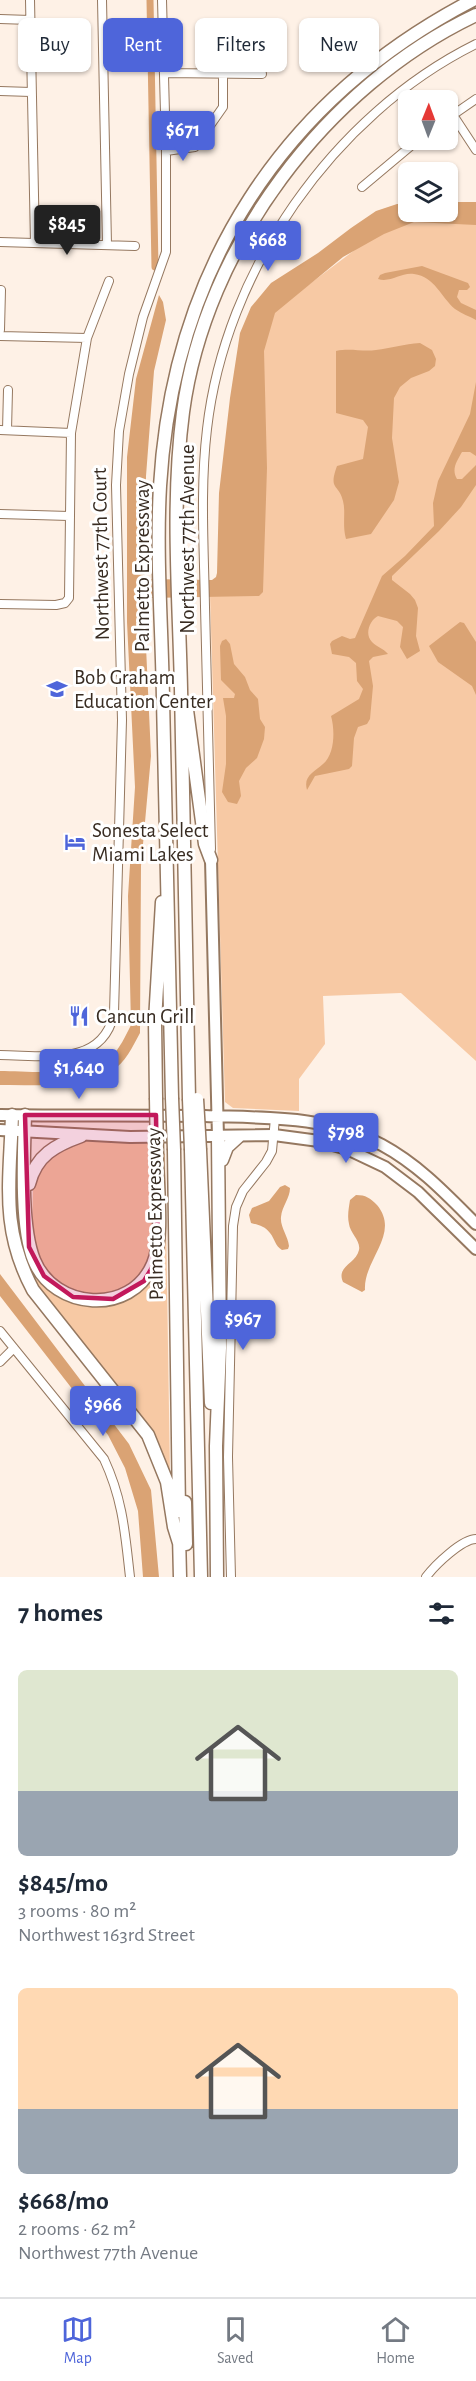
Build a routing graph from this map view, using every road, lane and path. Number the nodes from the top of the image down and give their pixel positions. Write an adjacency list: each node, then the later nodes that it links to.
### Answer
1 (30, 0): 6 (street)
2 (102, 0): 25 (street)
3 (162, 0): 11 (street, Northwest 77th Court)
4 (473, 0): 40 (highway, Palmetto Expressway)
5 (476, 15): 38 (highway, Palmetto Expressway)
6 (30, 18)
7 (0, 19): 8 (street)
8 (18, 20)
9 (476, 44): 39 (street, Northwest 77th Avenue)
10 (31, 72): 15 (street)
11 (164, 73): 12 (street); 21 (street, Northwest 77th Court)
12 (223, 74): 13 (street); 21 (street)
13 (262, 74)
14 (0, 91): 15 (street)
15 (31, 92): 24 (street)
16 (476, 99): 17 (street)
17 (458, 111)
18 (458, 127): 20 (street)
19 (406, 150): 22 (street)
20 (476, 150)
21 (166, 151): 41 (street, Northwest 77th Court)
22 (362, 187)
23 (0, 242): 24 (street)
24 (35, 243): 25 (street)
25 (107, 244): 26 (street)
26 (135, 246)
27 (109, 280): 31 (street)
28 (2, 290): 29 (street)
29 (0, 330)
30 (0, 336): 31 (street)
31 (87, 338): 34 (street)
32 (8, 390): 33 (street)
33 (3, 430): 34 (street)
34 (71, 433): 36 (street)
35 (0, 514): 36 (street)
36 (69, 516): 37 (street)
37 (0, 604)
38 (181, 689): 39 (highway); 52 (highway, Palmetto Expressway, bridge)
39 (211, 860): 44 (main road, Northwest 77th Avenue)
40 (167, 874): 54 (highway, bridge); 60 (highway, Palmetto Expressway, bridge)
41 (0, 1055)
42 (6, 1115): 43 (main road); 46 (highway)
43 (26, 1115): 44 (main road); 47 (highway)
44 (217, 1117): 45 (main road); 50 (main road, Northwest 77th Avenue)
45 (275, 1118): 48 (street); 55 (main road)
46 (6, 1130): 47 (main road); 63 (highway)
47 (25, 1132): 49 (main road); 54 (highway)
48 (274, 1135): 51 (main road); 56 (main road); 69 (street)
49 (81, 1136): 50 (main road); 54 (highway)
50 (218, 1137): 51 (main road); 53 (highway)
51 (238, 1137): 53 (highway)
52 (195, 1150): 61 (highway); 67 (highway, Palmetto Expressway)
53 (219, 1166): 61 (highway)
54 (26, 1197)
55 (476, 1224)
56 (476, 1249)
57 (0, 1331): 58 (street)
58 (14, 1348): 59 (street); 64 (street)
59 (0, 1362)
60 (177, 1399): 63 (highway, Palmetto Expressway); 66 (highway)
61 (216, 1446): 68 (highway)
62 (476, 1539): 70 (street)
63 (179, 1543): 65 (highway, Palmetto Expressway)
64 (130, 1577)
65 (180, 1577)
66 (187, 1577)
67 (201, 1577)
68 (217, 1577)
69 (231, 1577)
70 (426, 1577)

